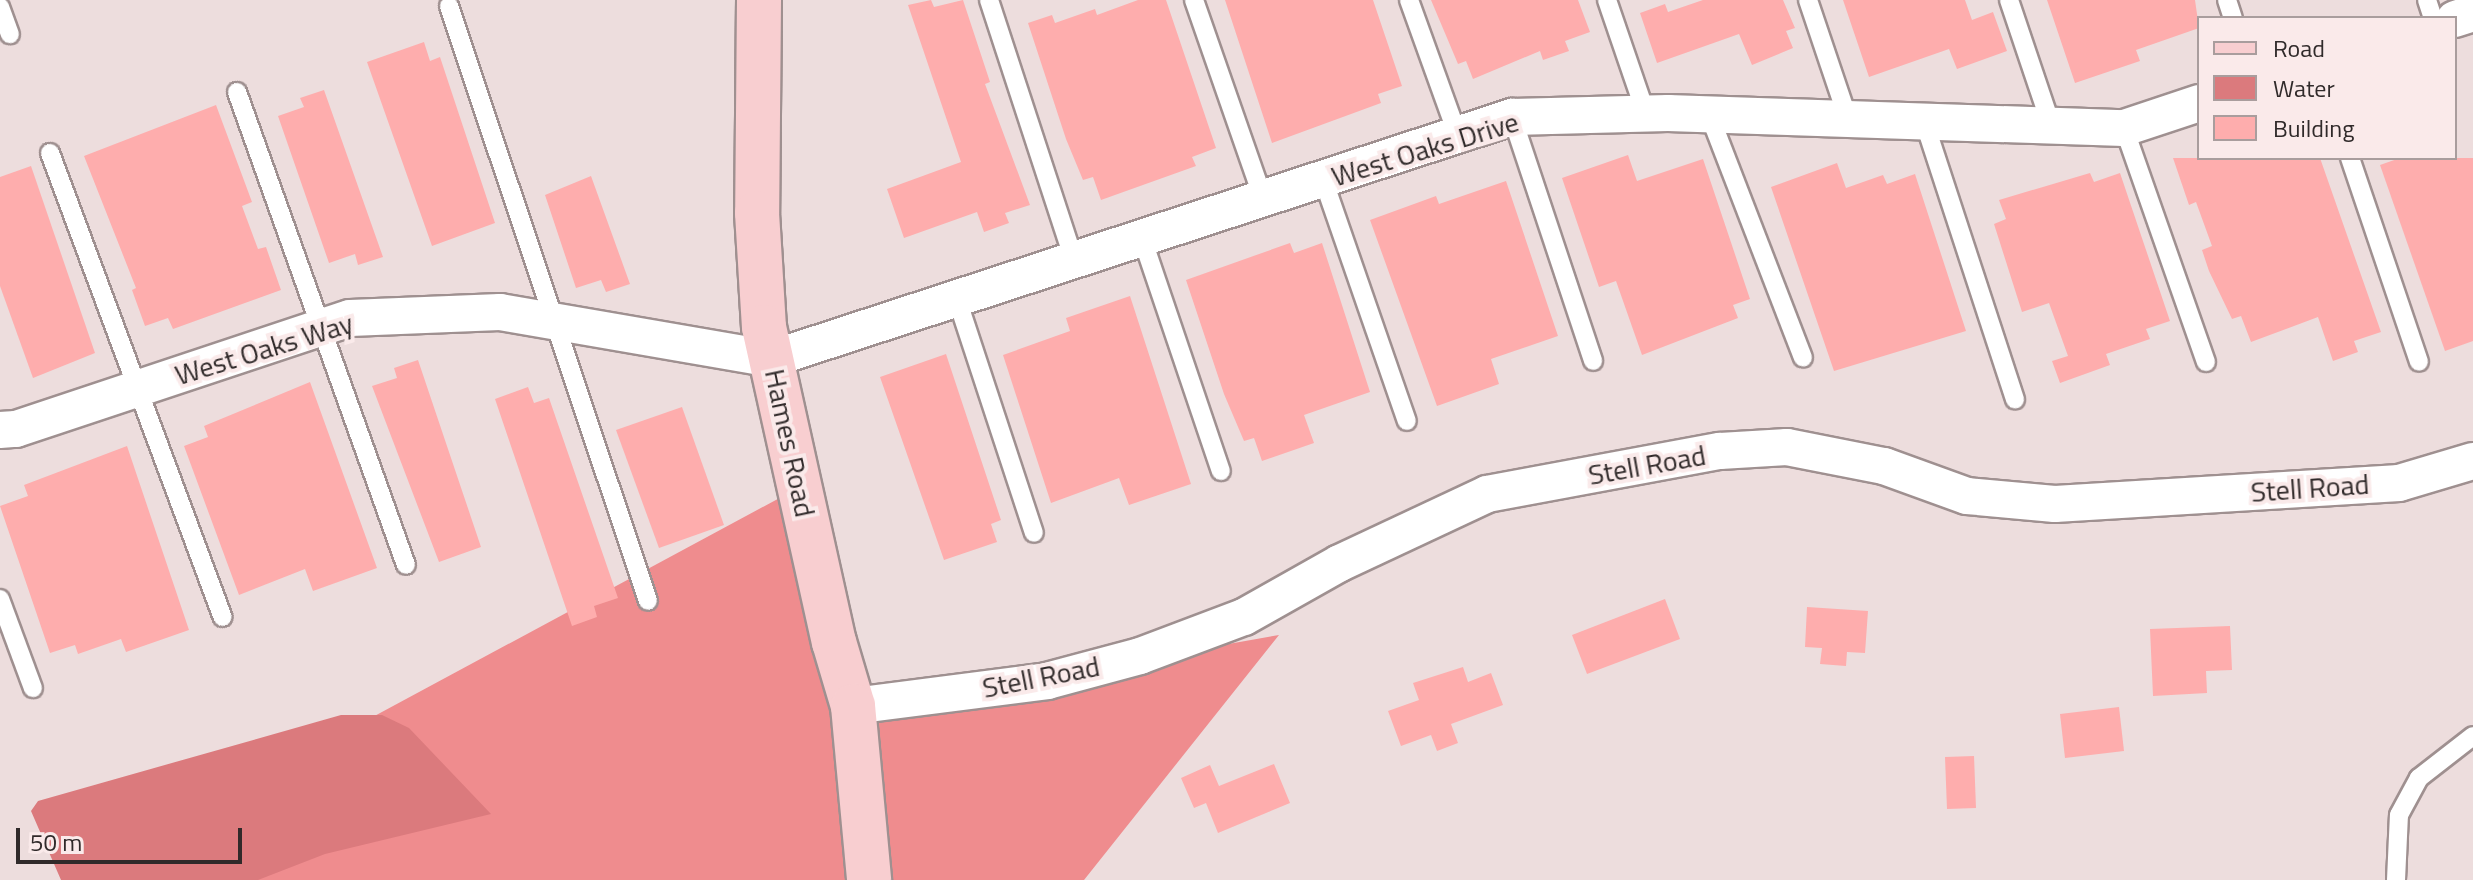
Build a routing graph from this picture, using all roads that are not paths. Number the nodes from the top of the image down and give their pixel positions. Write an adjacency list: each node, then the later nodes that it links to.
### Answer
1 (759, 0): 31 (street, Hames Road)
2 (989, 0): 26 (lane)
3 (1194, 0): 24 (lane)
4 (1409, 0): 20 (lane)
5 (1607, 0): 13 (lane)
6 (1808, 0): 16 (lane)
7 (2009, 0): 18 (lane)
8 (449, 6): 28 (lane)
9 (0, 7): 10 (lane)
10 (10, 34)
11 (237, 92): 29 (lane)
12 (2197, 104): 19 (street, West Oaks Drive)
13 (1646, 114): 14 (street, West Oaks Drive); 15 (street, West Oaks Drive)
14 (1709, 114): 16 (street, West Oaks Drive); 30 (lane)
15 (1512, 117): 20 (street, West Oaks Drive); 32 (lane)
16 (1848, 119): 17 (street, West Oaks Drive)
17 (1924, 121): 18 (street, West Oaks Drive); 36 (lane)
18 (2051, 125): 19 (street, West Oaks Drive)
19 (2124, 128): 33 (lane)
20 (1458, 136): 23 (street, West Oaks Drive)
21 (50, 153): 35 (lane)
22 (2351, 160): 34 (lane)
23 (1323, 179): 24 (street, West Oaks Drive); 37 (lane)
24 (1263, 198): 25 (street, West Oaks Drive)
25 (1142, 238): 26 (street, West Oaks Drive); 40 (lane)
26 (1074, 260): 27 (street, West Oaks Drive)
27 (957, 299): 31 (street, West Oaks Drive); 41 (lane)
28 (558, 322): 29 (street, West Oaks Way); 31 (street, West Oaks Way); 44 (lane)
29 (324, 327): 35 (street, West Oaks Way); 42 (lane)
30 (1803, 357)
31 (771, 359): 47 (street, Hames Road)
32 (1593, 361)
33 (2206, 362)
34 (2419, 362)
35 (140, 388): 38 (street, West Oaks Way); 45 (lane)
36 (2015, 399)
37 (1407, 421)
38 (0, 430)
39 (2473, 461): 47 (street, Stell Road)
40 (1221, 471)
41 (1034, 533)
42 (406, 565)
43 (0, 599): 46 (lane)
44 (648, 601)
45 (223, 617)
46 (33, 688)
47 (853, 706): 49 (street, Hames Road)
48 (2473, 736): 50 (lane)
49 (869, 880)
50 (2396, 880)

